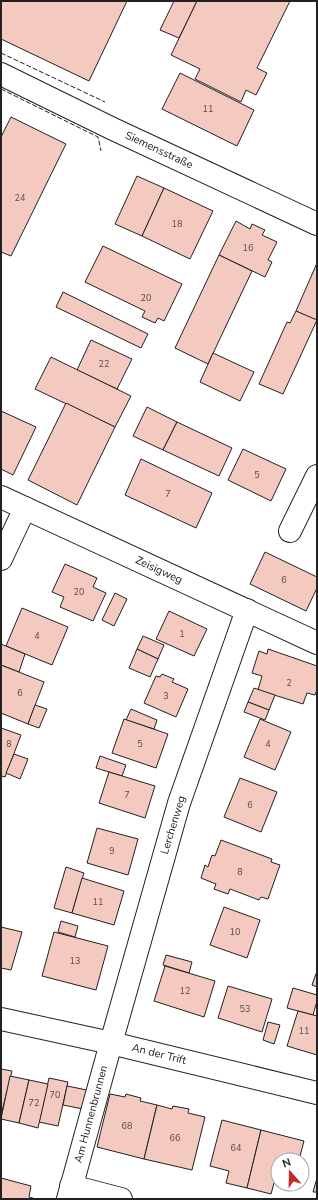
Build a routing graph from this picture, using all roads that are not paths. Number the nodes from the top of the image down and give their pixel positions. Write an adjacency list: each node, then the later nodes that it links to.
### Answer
1 (1, 74): 2 (street, Siemensstraße)
2 (317, 224)
3 (317, 476): 6 (street)
4 (1, 497): 5 (street, Zeisigweg)
5 (24, 508): 7 (street); 8 (street, Zeisigweg)
6 (290, 531)
7 (1, 559)
8 (247, 610): 9 (street, Zeisigweg); 11 (street, Lerchenweg)
9 (317, 643)
10 (1, 1019): 11 (street, An der Trift)
11 (111, 1042): 12 (street, An der Trift); 13 (street, Am Hunnenbrunnen)
12 (317, 1093)
13 (70, 1193): 14 (street, Am Hunnenbrunnen)
14 (121, 1199)

